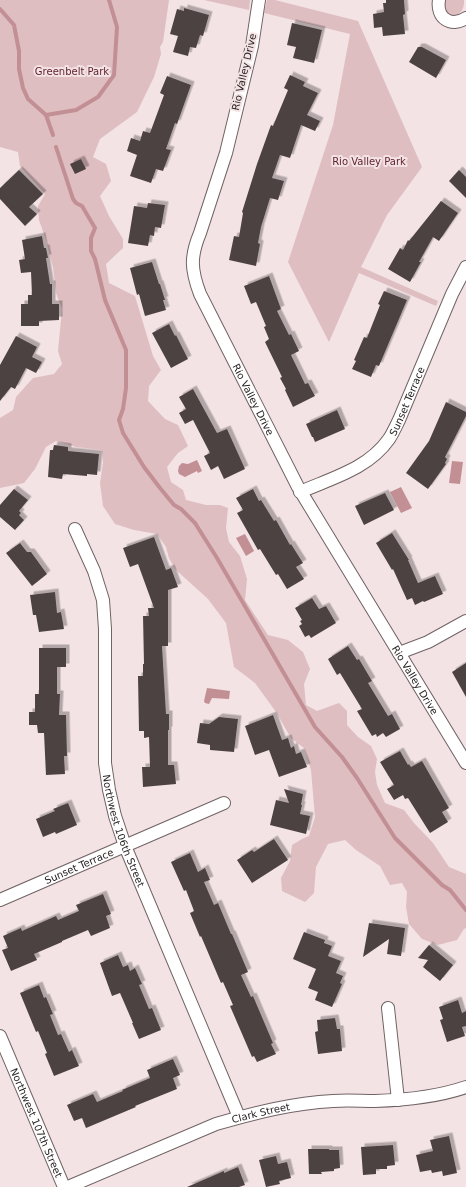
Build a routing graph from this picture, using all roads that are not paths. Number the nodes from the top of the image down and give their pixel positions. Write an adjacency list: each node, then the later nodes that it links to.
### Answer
1 (259, 0): 5 (street, Rio Valley Drive)
2 (439, 0): 3 (street)
3 (466, 18)
4 (466, 267): 5 (street, Sunset Terrace)
5 (300, 492): 8 (street, Rio Valley Drive)
6 (75, 529): 11 (street, Northwest 106th Street)
7 (466, 621): 8 (street)
8 (399, 653): 9 (street, Rio Valley Drive)
9 (466, 763)
10 (224, 803): 11 (street, Sunset Terrace)
11 (125, 846): 12 (street, Sunset Terrace); 17 (street, Northwest 106th Street)
12 (0, 900)
13 (388, 1008): 16 (street)
14 (0, 1036): 18 (street, Northwest 107th Street)
15 (466, 1087): 16 (street, Clark Street)
16 (398, 1100): 17 (street, Clark Street)
17 (239, 1117): 19 (street, Clark Street)
18 (64, 1187)
19 (68, 1187)

